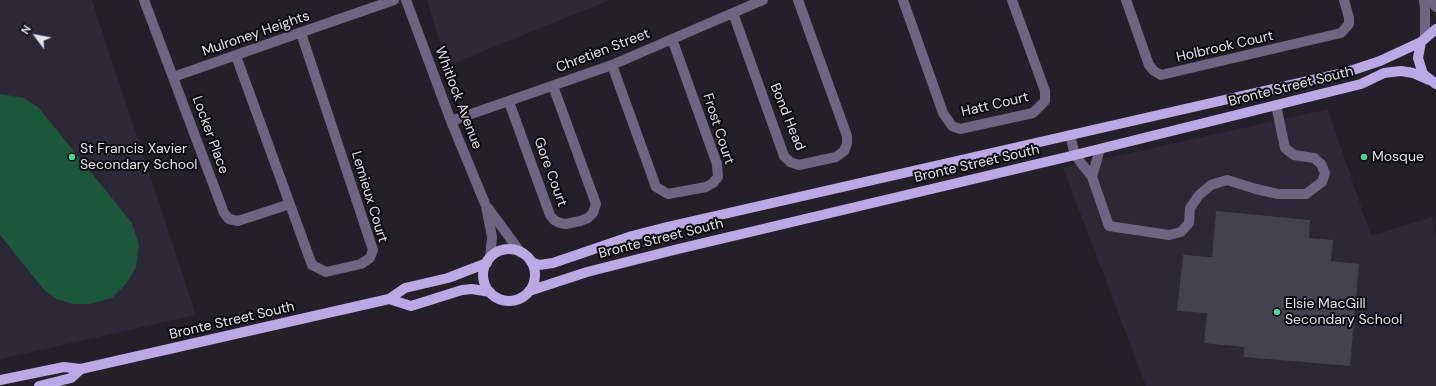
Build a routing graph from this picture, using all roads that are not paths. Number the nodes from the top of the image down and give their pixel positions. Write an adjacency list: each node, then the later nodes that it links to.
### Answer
1 (144, 0): 20 (street, Locker Place)
2 (394, 0): 15 (street, Mulroney Heights)
3 (406, 0): 25 (street, Whitlock Avenue)
4 (762, 0): 13 (street, Chretien Street)
5 (798, 0): 13 (street, Bond Head)
6 (903, 0): 7 (street, Hatt Court)
7 (1012, 0)
8 (1126, 0): 9 (street, Holbrook Court)
9 (1344, 0)
10 (1424, 0): 17 (street)
11 (1431, 0): 12 (street)
12 (1436, 7)
13 (733, 13): 16 (street, Chretien Street)
14 (1436, 29): 17 (main road, Bronte Street South)
15 (301, 33): 18 (street, Mulroney Heights); 30 (street, Lemieux Court)
16 (672, 39): 19 (street, Chretien Street); 19 (street, Frost Court)
17 (1423, 40): 21 (main road); 26 (main road, Bronte Street South)
18 (236, 56): 20 (street, Mulroney Heights); 30 (street, Lemieux Court)
19 (612, 65): 22 (street, Chretien Street)
20 (173, 78): 30 (street, Locker Place)
21 (1432, 82): 24 (main road, Bronte Street South)
22 (553, 86): 23 (street, Chretien Street); 23 (street, Gore Court)
23 (509, 102): 25 (street, Chretien Street)
24 (1276, 105): 27 (main road, Bronte Street South); 29 (street)
25 (451, 121): 31 (street, Whitlock Avenue)
26 (1070, 135): 28 (street); 34 (main road, Bronte Street South)
27 (1100, 149): 28 (main road, Bronte Street South); 29 (street)
28 (1075, 155): 29 (street); 35 (main road, Bronte Street South)
29 (1092, 177)
30 (290, 204)
31 (486, 206): 32 (street, Whitlock Avenue); 33 (street, Whitlock Avenue)
32 (522, 253): 33 (main road); 34 (main road)
33 (488, 260): 36 (main road); 37 (main road, Bronte Street South)
34 (531, 262): 35 (main road)
35 (529, 291): 36 (main road)
36 (490, 292): 37 (main road)
37 (389, 299): 38 (main road, Bronte Street South)
38 (81, 369): 39 (main road, Bronte Street South); 40 (main road, Bronte Street South)
39 (0, 380)
40 (39, 386)

